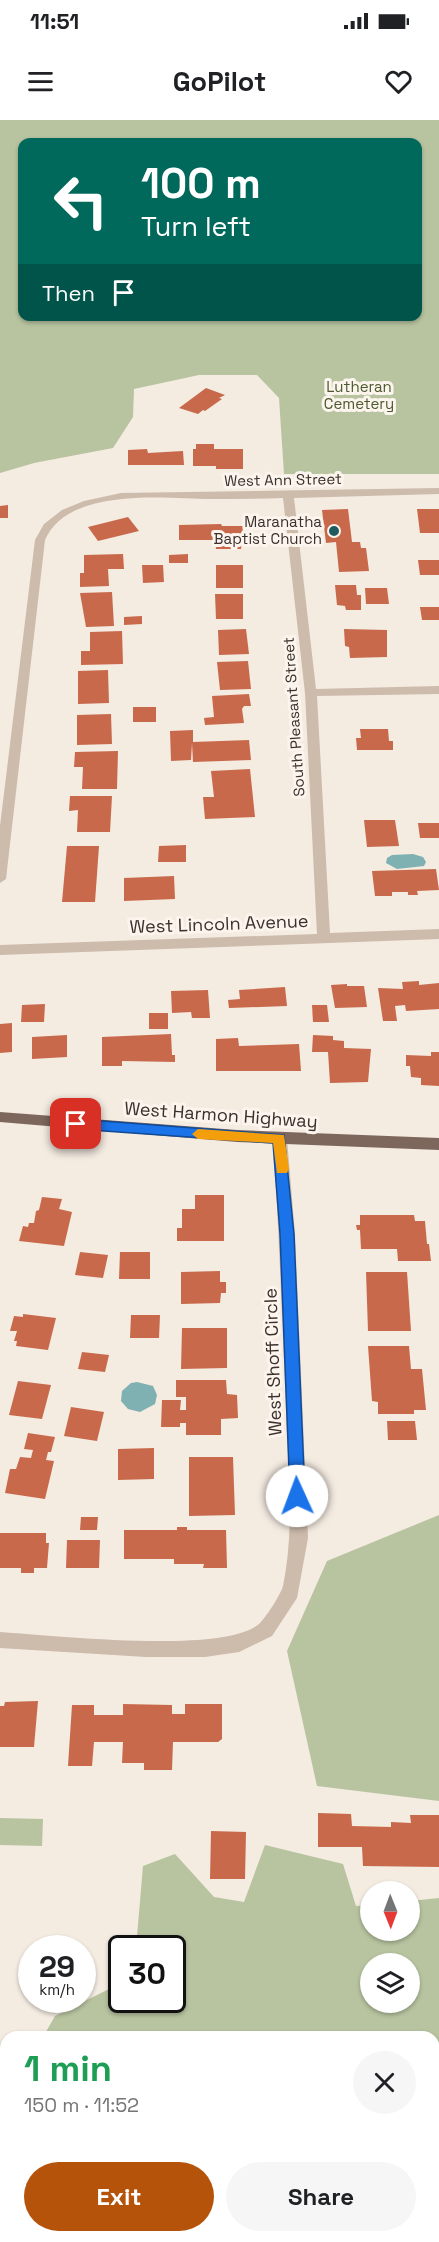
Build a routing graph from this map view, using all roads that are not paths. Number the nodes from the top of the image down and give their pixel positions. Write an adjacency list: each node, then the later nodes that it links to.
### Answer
1 (439, 491): 2 (street, West Ann Street)
2 (288, 495): 4 (street, South Pleasant Street); 5 (street, West Ann Street)
3 (439, 690): 4 (street)
4 (310, 693): 7 (street, South Pleasant Street)
5 (0, 879)
6 (439, 934): 7 (street, West Lincoln Avenue)
7 (324, 938): 8 (street, West Lincoln Avenue)
8 (0, 950)
9 (0, 1117): 10 (main road, West Harmon Highway)
10 (280, 1138): 11 (main road, West Harmon Highway); 12 (street, West Shoff Circle)
11 (439, 1144)
12 (0, 1640)

